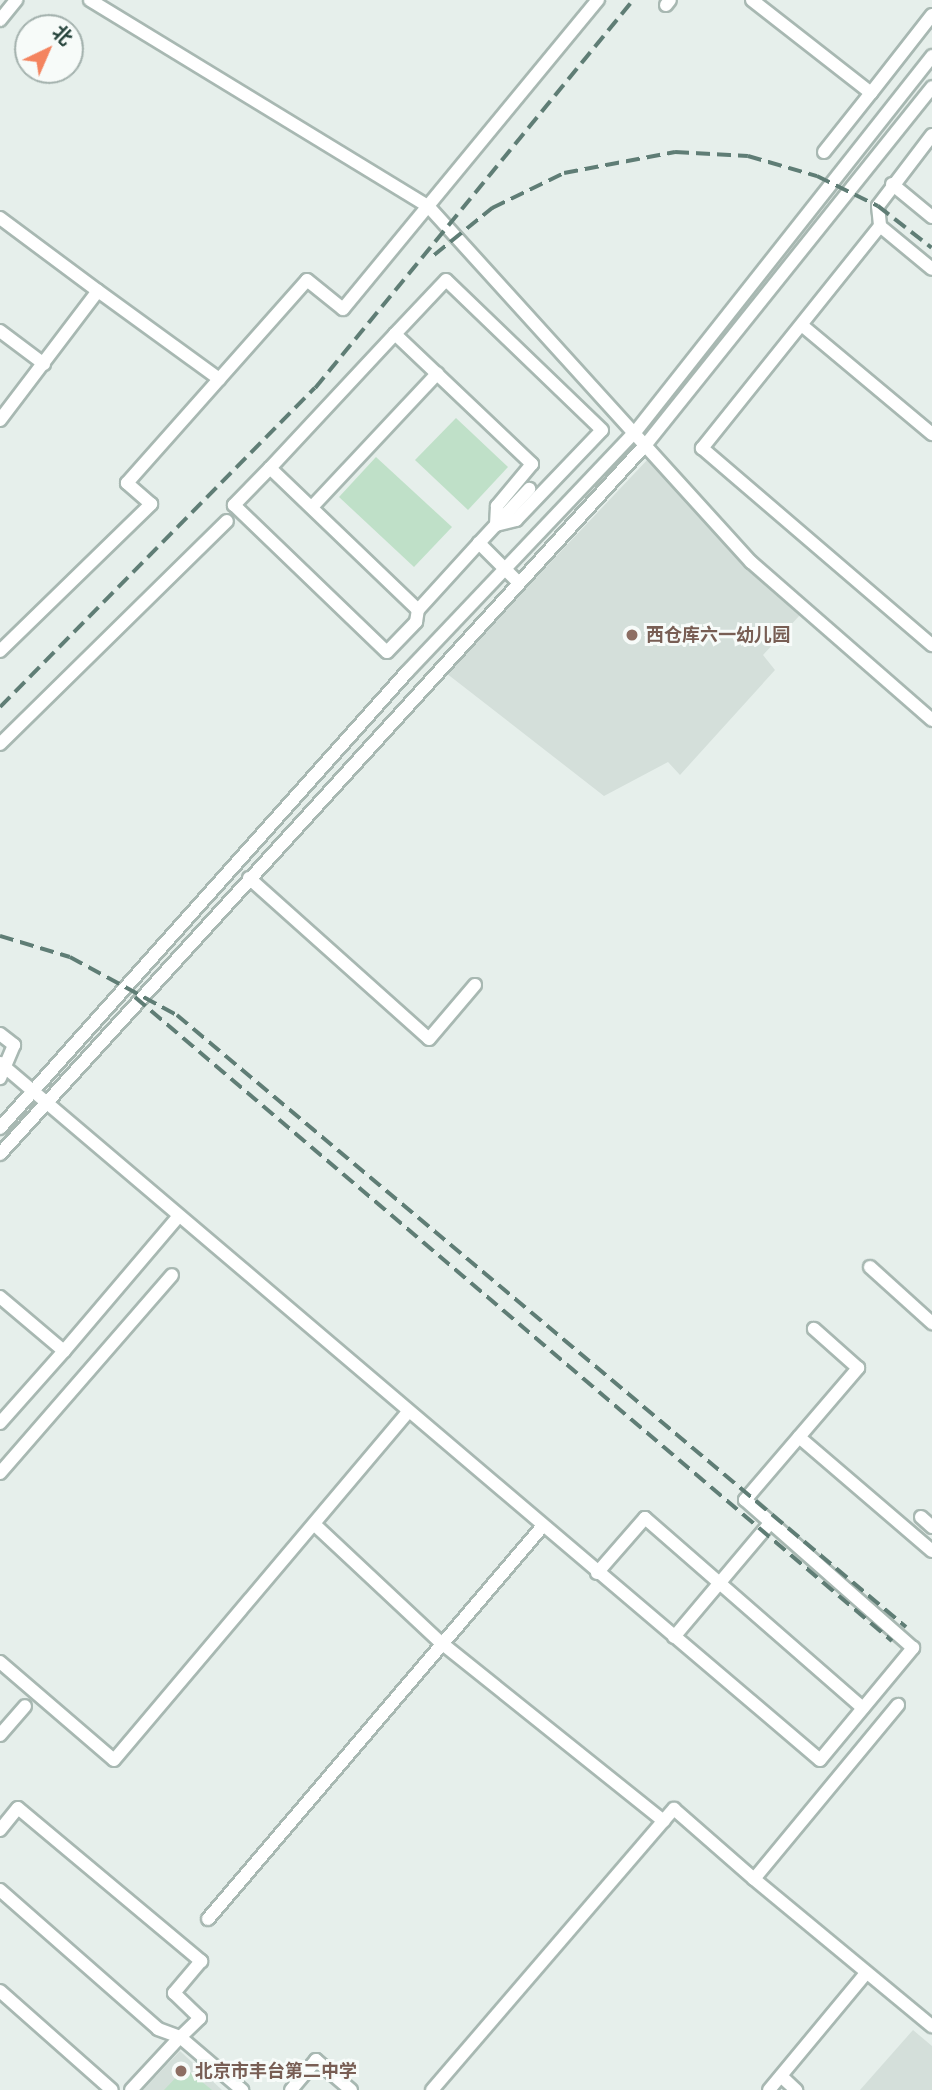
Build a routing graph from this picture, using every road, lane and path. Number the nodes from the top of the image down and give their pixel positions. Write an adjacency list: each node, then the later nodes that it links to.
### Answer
1 (16, 0): 6 (street)
2 (90, 0): 13 (street)
3 (598, 0): 13 (street)
4 (752, 0): 9 (street)
5 (932, 15): 9 (street)
6 (0, 20)
7 (932, 56): 26 (street)
8 (932, 86): 28 (street)
9 (871, 93): 11 (street)
10 (932, 135): 12 (street)
11 (824, 152)
12 (892, 184): 14 (street); 16 (street)
13 (428, 206): 24 (street); 26 (street)
14 (932, 217)
15 (0, 218): 18 (street)
16 (880, 226): 17 (street); 19 (street)
17 (932, 269)
18 (98, 291): 22 (street); 24 (street)
19 (804, 327): 27 (street); 38 (street)
20 (0, 331): 22 (street)
21 (395, 334): 23 (street); 29 (street); 33 (street)
22 (44, 364): 25 (street)
23 (437, 374): 31 (street); 33 (street)
24 (219, 379): 39 (street)
25 (0, 420)
26 (636, 431): 28 (street); 35 (street)
27 (932, 434)
28 (646, 443): 36 (street); 40 (street)
29 (270, 468): 31 (street); 37 (street)
30 (529, 489): 33 (street)
31 (312, 507): 37 (street)
32 (227, 521): 41 (street)
33 (496, 525): 34 (street)
34 (479, 543): 35 (street); 37 (street)
35 (505, 569): 36 (street); 46 (street)
36 (519, 583): 42 (street)
37 (418, 610)
38 (932, 645)
39 (0, 651)
40 (932, 720)
41 (0, 744)
42 (249, 878): 43 (street); 47 (street)
43 (475, 985)
44 (0, 1034): 45 (street)
45 (3, 1070): 46 (street)
46 (33, 1090): 47 (street); 48 (street)
47 (46, 1101): 49 (street); 50 (street)
48 (0, 1128)
49 (0, 1154)
50 (179, 1216): 56 (street); 57 (street)
51 (870, 1266): 54 (street)
52 (172, 1275): 60 (street)
53 (0, 1297): 56 (street)
54 (932, 1323)
55 (814, 1329): 59 (street)
56 (64, 1351): 58 (street)
57 (407, 1413): 63 (street); 64 (street)
58 (0, 1423)
59 (799, 1437): 62 (street); 66 (street)
60 (0, 1474)
61 (921, 1517): 65 (street)
62 (771, 1522): 68 (street); 74 (street)
63 (314, 1524): 70 (street); 71 (street)
64 (542, 1527): 67 (street); 70 (street)
65 (932, 1527)
66 (932, 1551)
67 (597, 1573): 68 (street); 69 (street)
68 (718, 1583): 69 (street); 74 (street)
69 (674, 1637): 74 (street)
70 (443, 1643): 76 (street); 80 (street)
71 (0, 1662)
72 (898, 1705): 78 (street)
73 (25, 1706): 75 (street)
74 (863, 1708)
75 (0, 1735)
76 (664, 1821): 78 (street); 91 (street)
77 (0, 1830): 84 (street)
78 (754, 1879): 81 (street)
79 (0, 1890): 84 (street)
80 (208, 1919)
81 (866, 1973): 83 (street); 85 (street)
82 (0, 1991): 86 (street)
83 (932, 2026)
84 (180, 2037): 87 (street); 88 (street)
85 (781, 2076): 92 (street); 93 (street)
86 (113, 2090)
87 (131, 2090)
88 (242, 2090)
89 (291, 2090): 90 (street)
90 (351, 2090)
91 (432, 2090)
92 (769, 2090)
93 (796, 2090)

